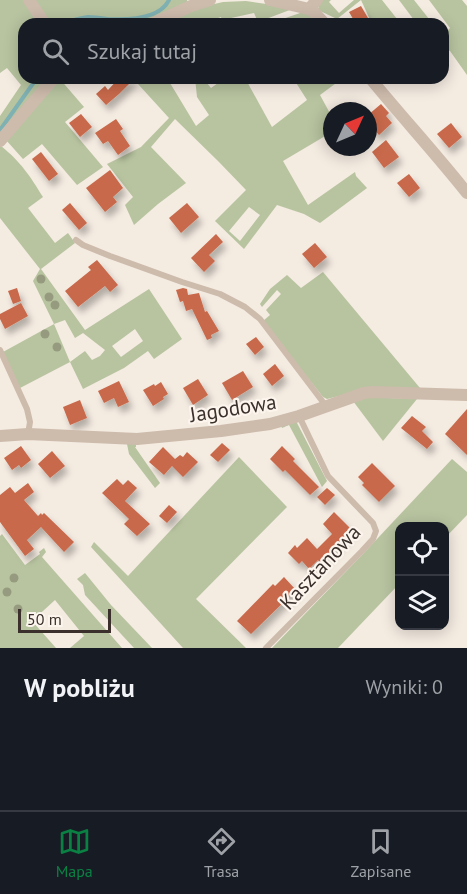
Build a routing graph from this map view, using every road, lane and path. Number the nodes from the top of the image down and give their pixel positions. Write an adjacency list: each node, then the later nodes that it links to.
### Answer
1 (29, 0): 5 (street)
2 (210, 0): 6 (street)
3 (270, 0): 4 (street)
4 (313, 4): 7 (street)
5 (41, 18)
6 (165, 18)
7 (320, 18)
8 (49, 84): 10 (street)
9 (375, 84): 11 (street)
10 (0, 141)
11 (467, 193)
12 (75, 240): 15 (lane)
13 (0, 351): 17 (lane)
14 (467, 395): 15 (street, Jagodowa)
15 (326, 406): 16 (street, Jagodowa)
16 (299, 416): 17 (street, Jagodowa); 19 (lane, Kasztanowa)
17 (28, 434): 18 (street, Jagodowa)
18 (0, 436)
19 (266, 648)

